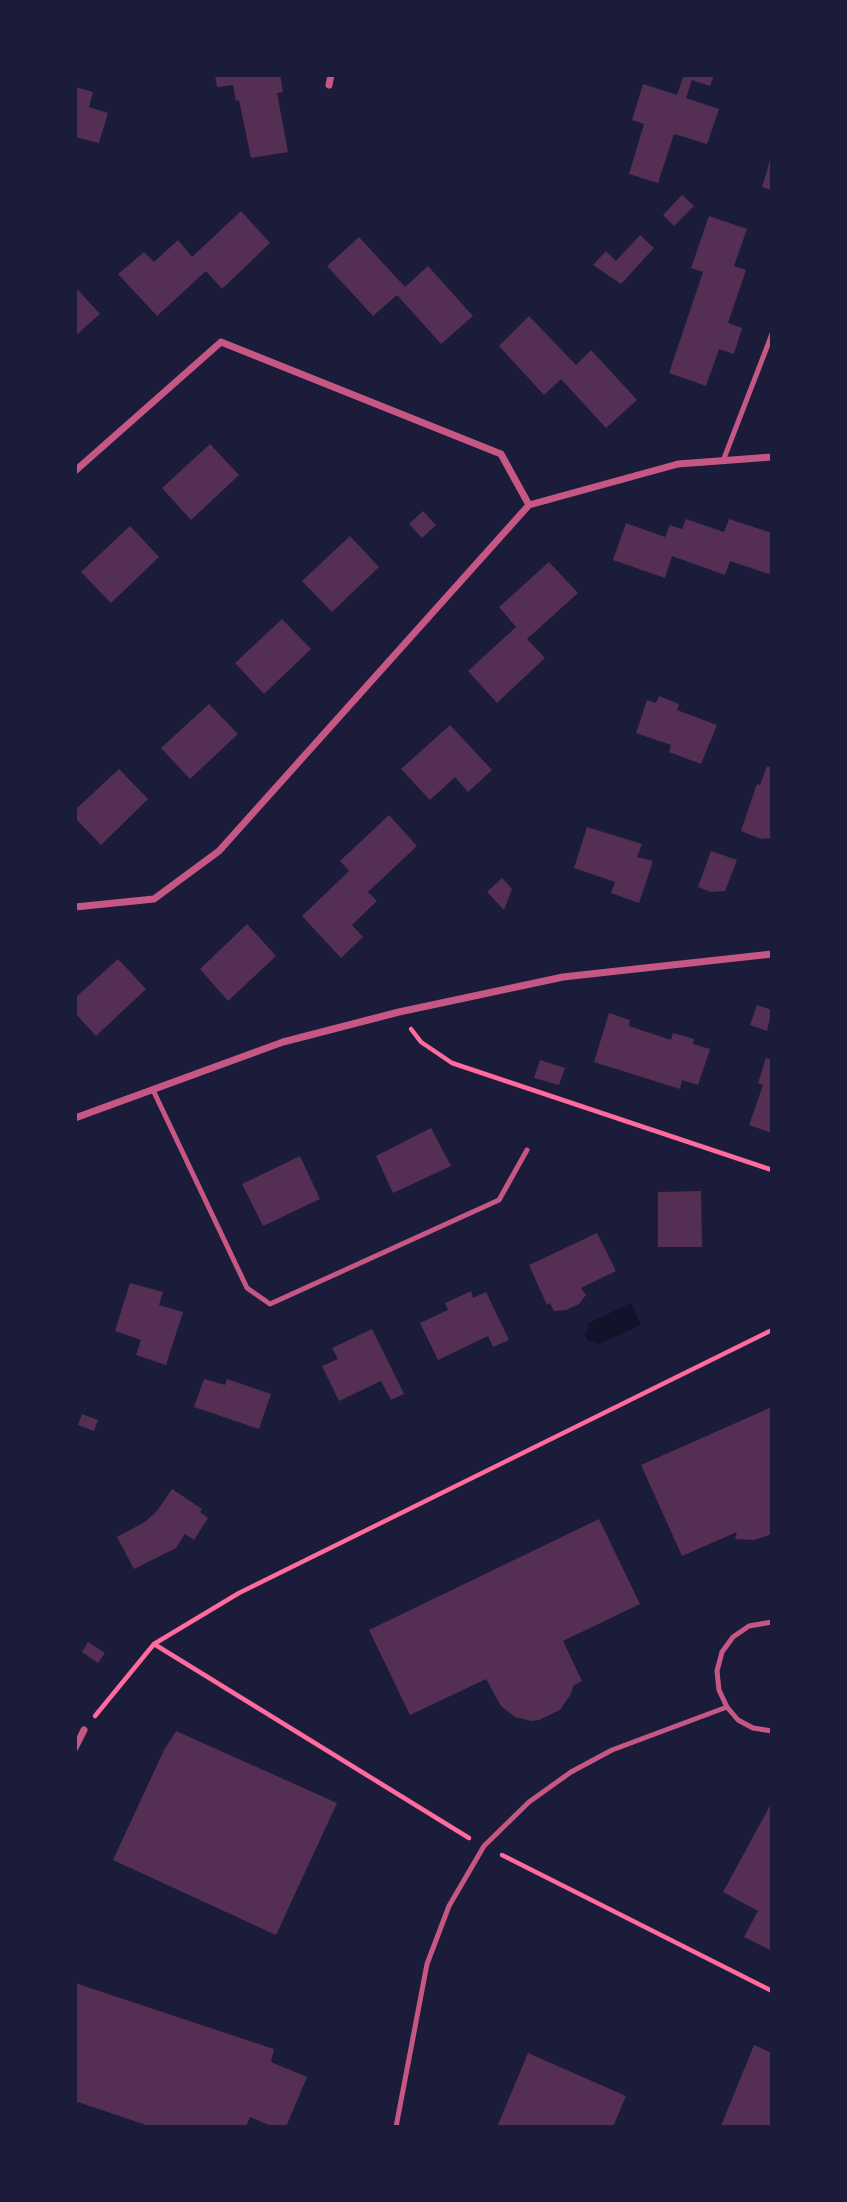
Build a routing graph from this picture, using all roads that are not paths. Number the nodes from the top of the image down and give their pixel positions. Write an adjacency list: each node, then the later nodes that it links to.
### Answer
1 (331, 75): 2 (street)
2 (329, 85)
3 (772, 334): 5 (lane)
4 (772, 457): 5 (street)
5 (723, 461): 7 (street)
6 (75, 471): 7 (street)
7 (529, 505): 8 (street)
8 (75, 907)
9 (772, 954): 10 (street)
10 (153, 1090): 11 (street); 12 (lane)
11 (75, 1118)
12 (527, 1150)
13 (772, 1622): 14 (lane)
14 (727, 1707): 16 (lane); 18 (lane)
15 (84, 1730): 17 (street)
16 (772, 1731)
17 (75, 1748)
18 (396, 2127)

